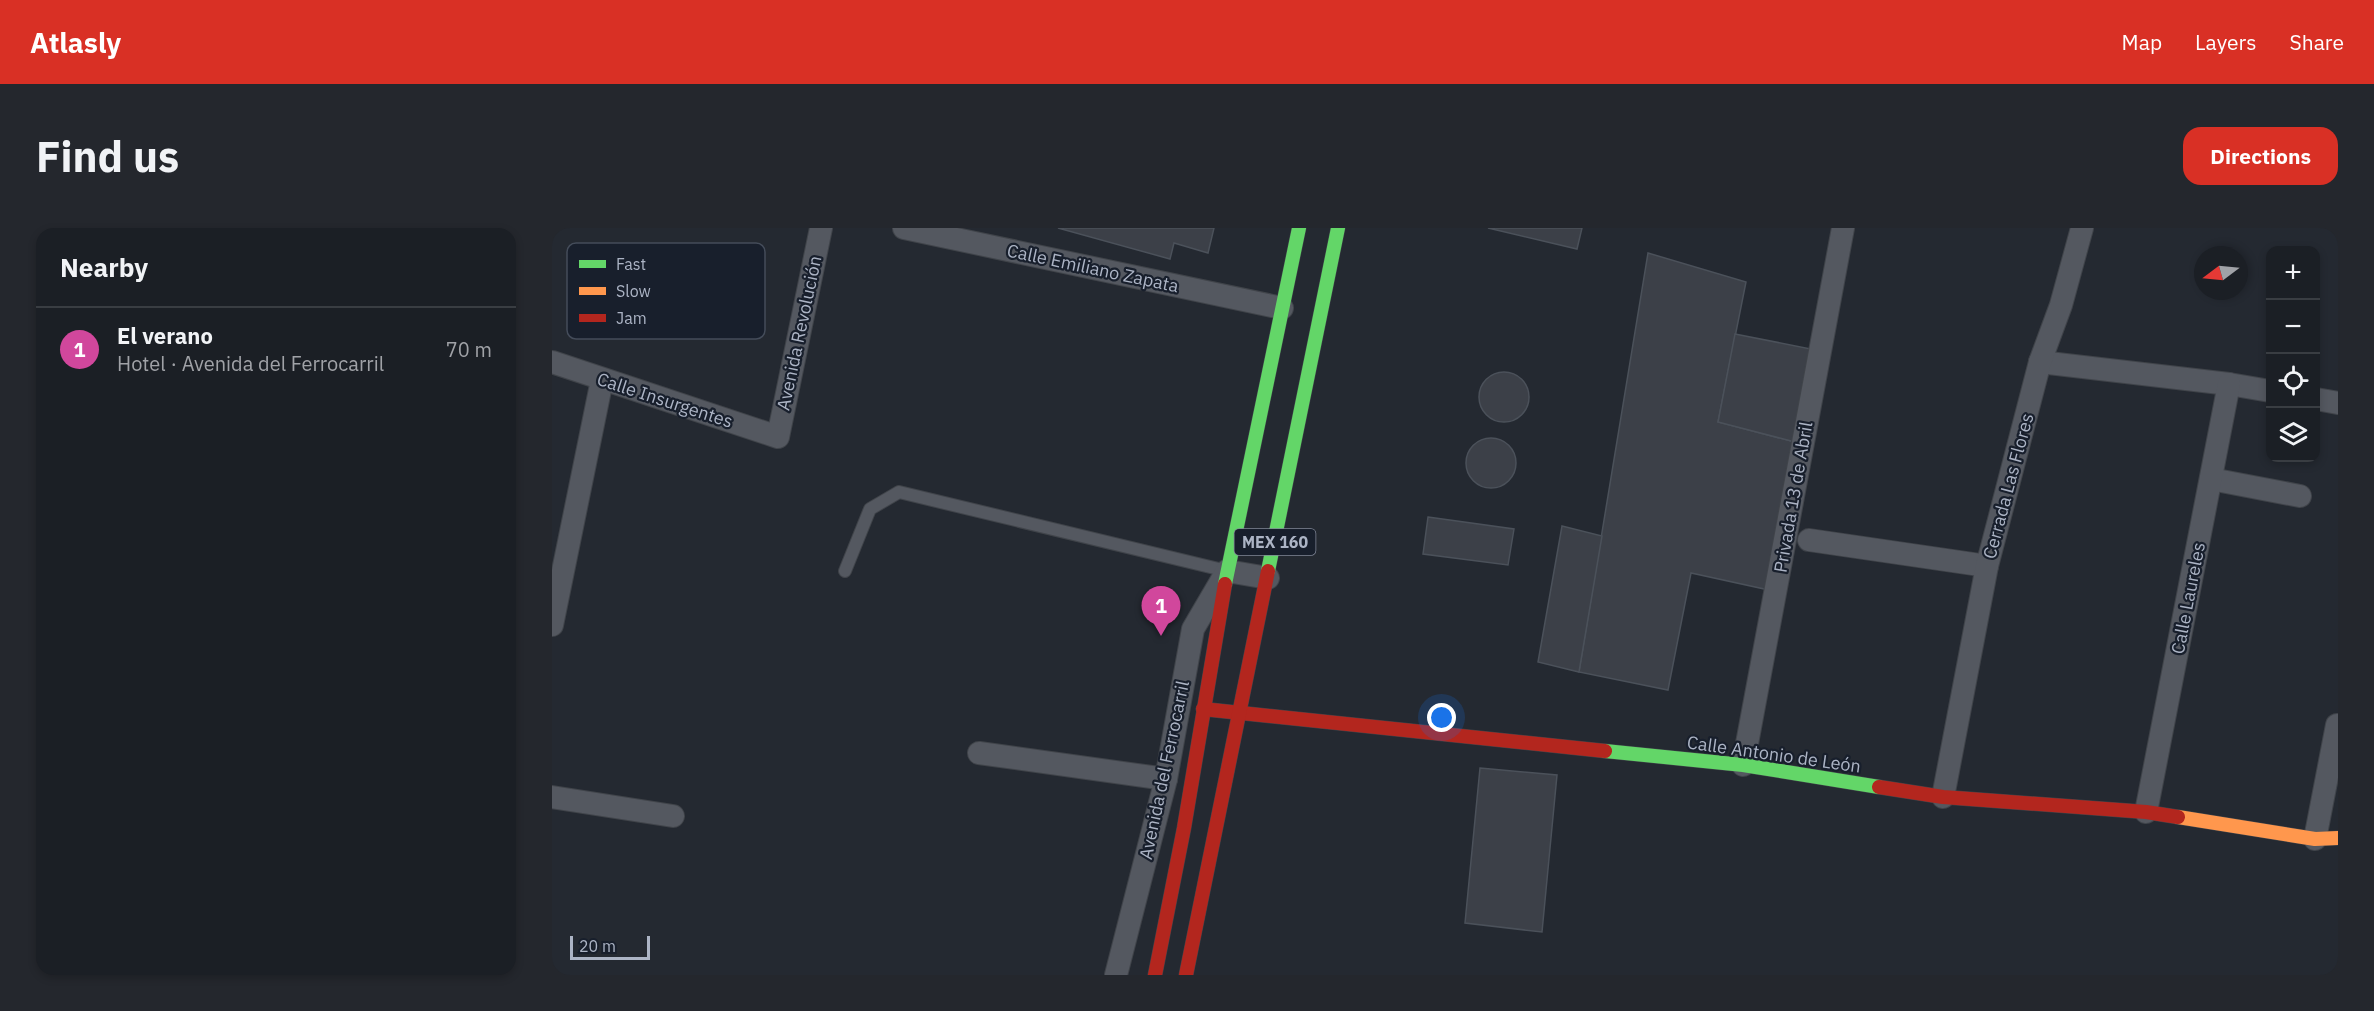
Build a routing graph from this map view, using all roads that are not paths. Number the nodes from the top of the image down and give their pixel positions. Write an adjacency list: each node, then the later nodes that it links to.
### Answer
1 (821, 228): 15 (street, Avenida Revolución)
2 (904, 228): 7 (street, Calle Emiliano Zapata)
3 (1299, 228): 7 (main road, MEX 160)
4 (1338, 228): 22 (main road, MEX 160)
5 (1843, 228): 28 (street, Privada 13 de Abril)
6 (2082, 228): 9 (street, Cerrada Las Flores)
7 (1282, 308): 21 (main road, MEX 160)
8 (552, 362): 10 (street, Calle Insurgentes)
9 (2040, 363): 11 (street); 19 (street, Cerrada Las Flores)
10 (603, 380): 15 (street, Calle Insurgentes); 23 (street)
11 (2229, 384): 12 (street); 16 (street, Calle Laureles)
12 (2266, 390)
13 (2320, 400): 14 (street)
14 (2338, 403)
15 (778, 437)
16 (2211, 479): 17 (street); 32 (street, Calle Laureles)
17 (2300, 496)
18 (1809, 540): 19 (street)
19 (1987, 566): 31 (street, Cerrada Las Flores)
20 (845, 571): 21 (lane)
21 (1227, 571): 22 (street); 24 (main road, MEX 160); 29 (street, Avenida del Ferrocarril)
22 (1268, 578): 25 (main road, MEX 160)
23 (552, 625)
24 (1203, 709): 25 (main road, Calle Antonio de León); 37 (main road, MEX 160)
25 (1240, 714): 28 (main road, Calle Antonio de León); 38 (main road, MEX 160)
26 (2337, 725): 35 (street)
27 (979, 753): 29 (street)
28 (1743, 765): 31 (main road, Calle Antonio de León)
29 (1166, 779): 36 (street, Avenida del Ferrocarril)
30 (552, 797): 33 (street)
31 (1943, 797): 32 (main road, Calle Antonio de León)
32 (2146, 812): 35 (main road, Calle Antonio de León)
33 (673, 816)
34 (2338, 838): 35 (main road, Calle Antonio de León)
35 (2315, 839)
36 (1116, 975)
37 (1155, 975)
38 (1186, 975)

